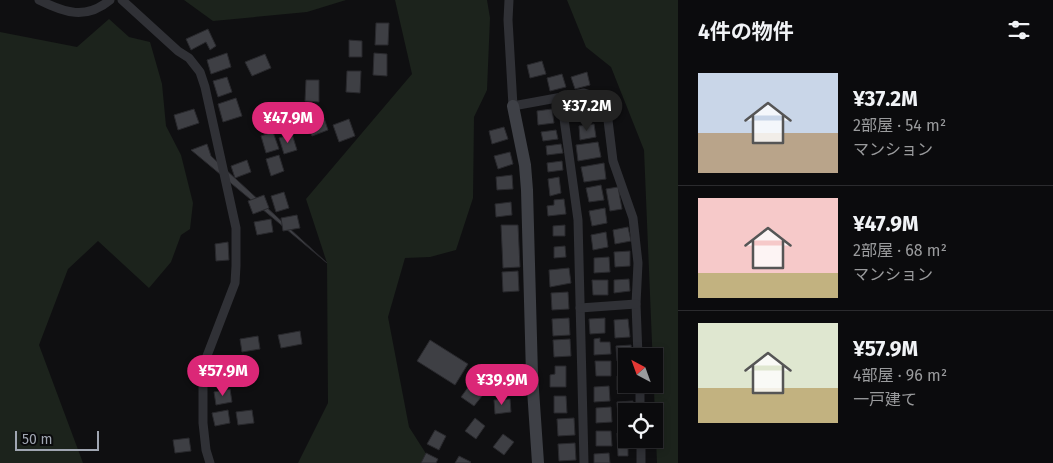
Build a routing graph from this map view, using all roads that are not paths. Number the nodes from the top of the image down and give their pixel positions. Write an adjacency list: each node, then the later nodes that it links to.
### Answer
1 (40, 0): 2 (street)
2 (110, 0)
3 (122, 0): 11 (street)
4 (509, 0): 6 (street)
5 (561, 97): 6 (street); 7 (street); 8 (street)
6 (514, 106): 12 (street)
7 (636, 304): 8 (street); 9 (street)
8 (580, 308): 13 (street)
9 (638, 348)
10 (641, 448): 14 (street)
11 (210, 463)
12 (538, 463)
13 (584, 463)
14 (642, 463)

